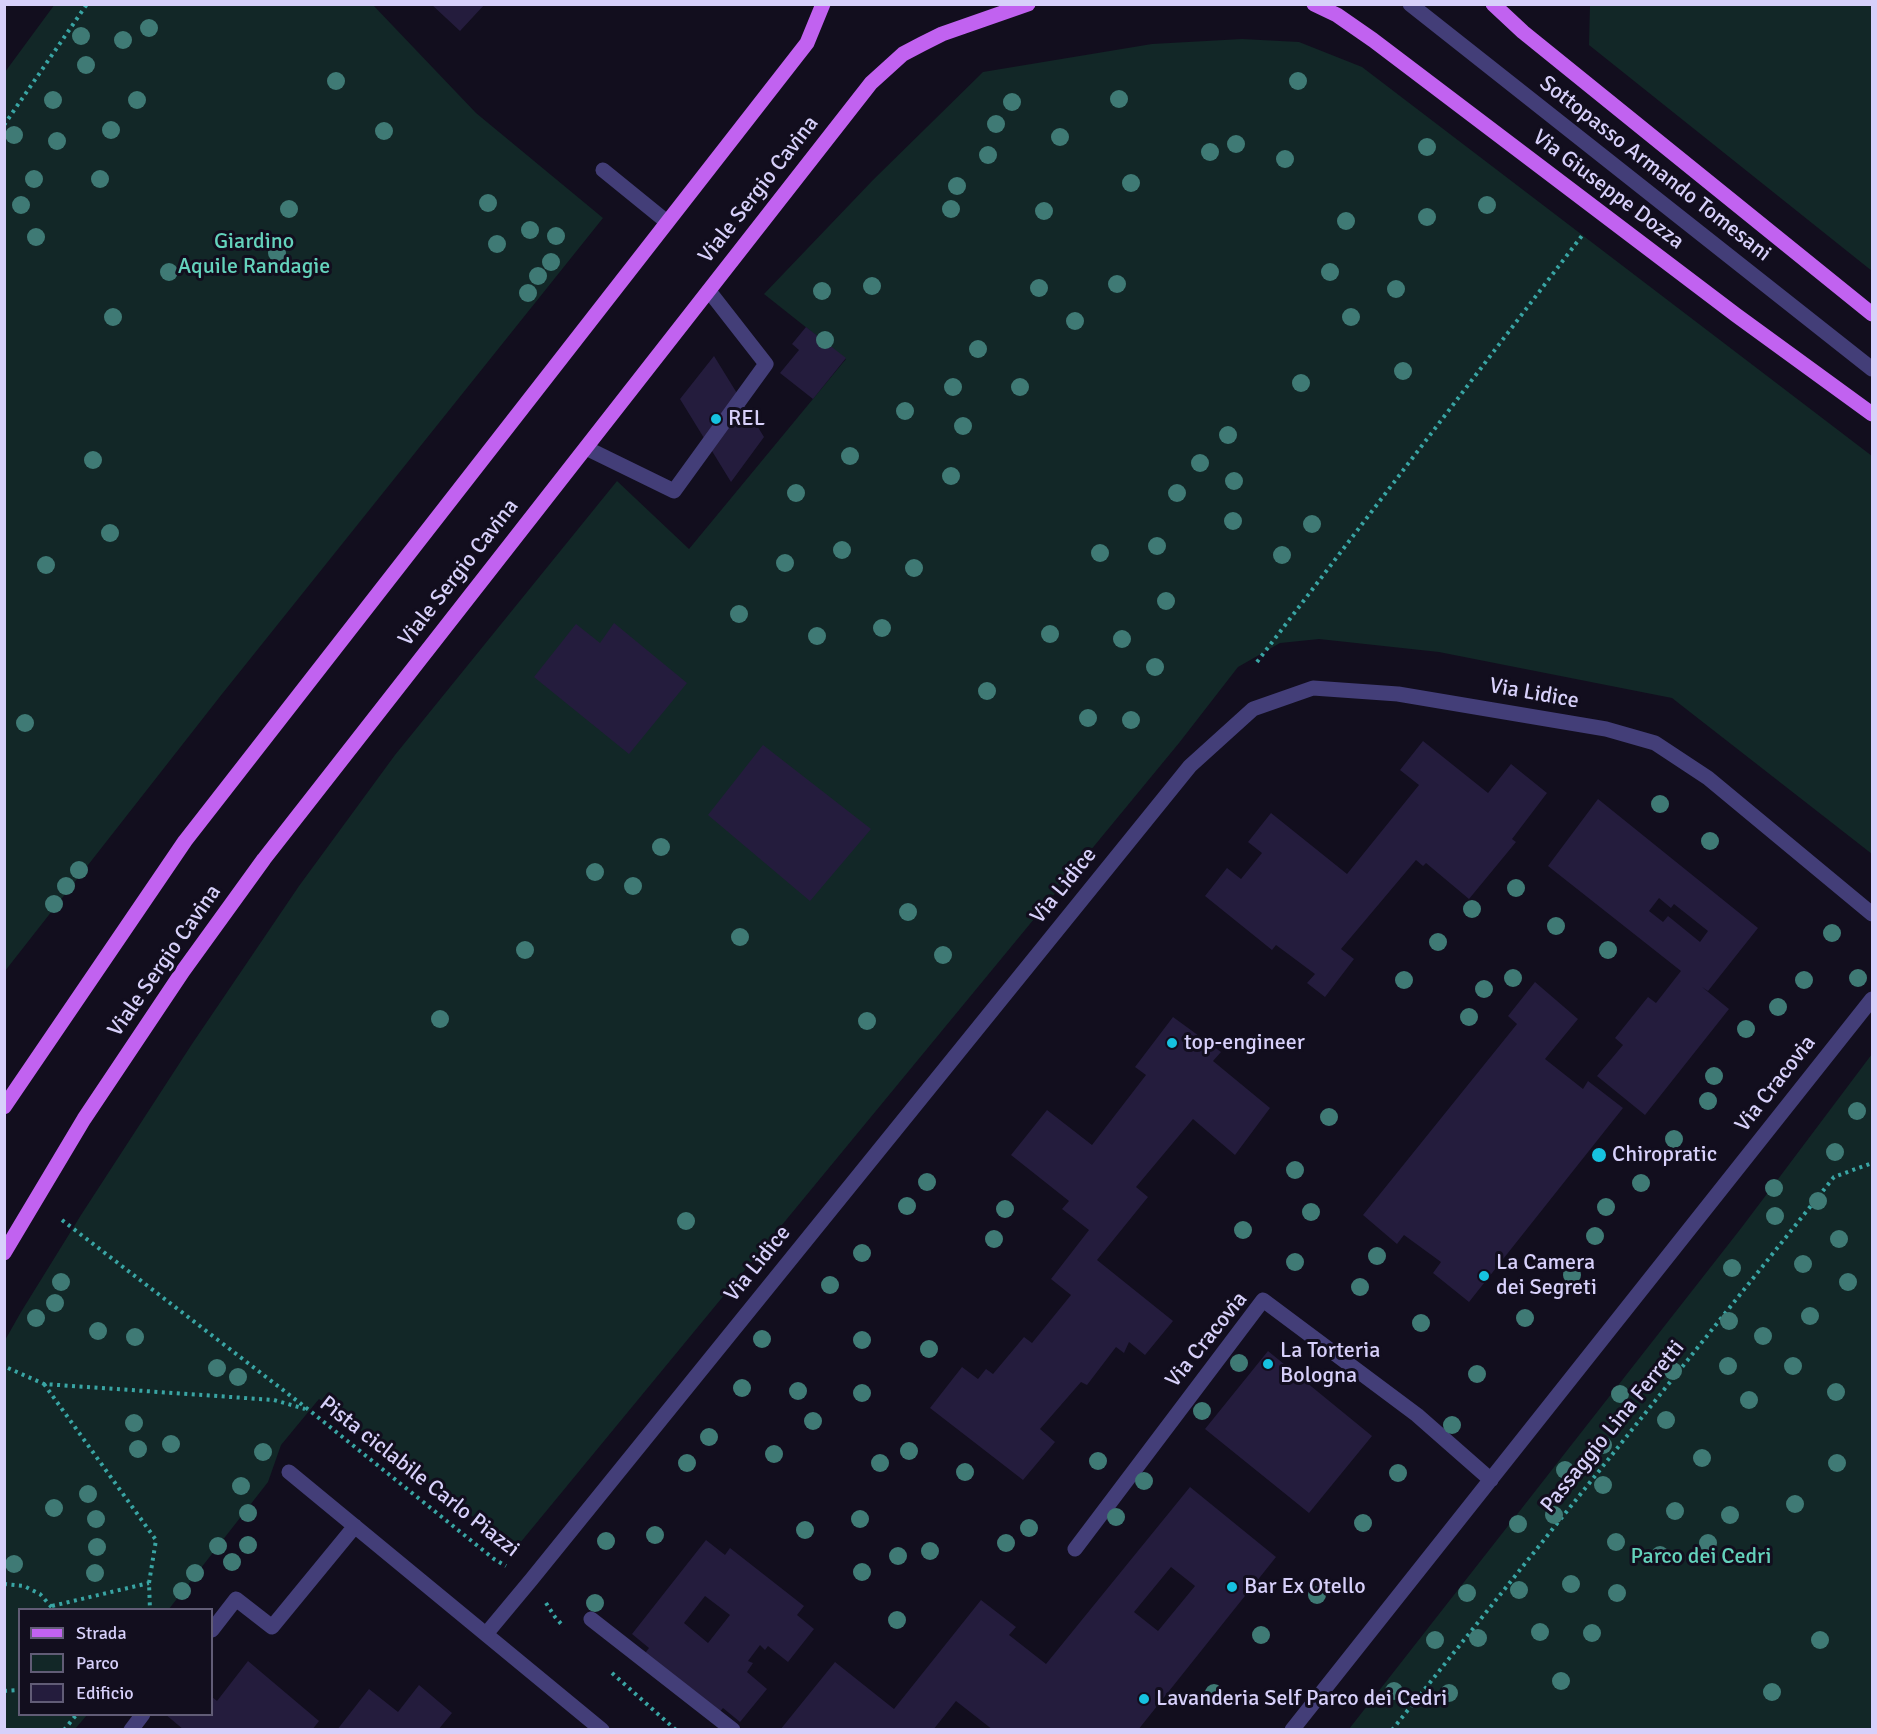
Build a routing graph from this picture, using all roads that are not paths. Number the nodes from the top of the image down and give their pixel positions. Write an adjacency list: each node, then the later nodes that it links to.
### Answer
1 (823, 4): 7 (main road)
2 (1028, 4): 8 (main road, Viale Sergio Cavina)
3 (1314, 4): 11 (main road, Via Giuseppe Dozza)
4 (1410, 4): 10 (street, Sottopasso Armando Tomesani)
5 (1493, 4): 9 (main road)
6 (603, 170): 7 (street)
7 (667, 222): 15 (main road)
8 (709, 291): 12 (main road, Viale Sergio Cavina); 12 (street)
9 (1872, 314)
10 (1872, 369)
11 (1872, 414)
12 (586, 448): 16 (main road, Viale Sergio Cavina)
13 (1872, 914): 23 (street, Via Lidice)
14 (1872, 999): 18 (street, Via Cracovia)
15 (4, 1107)
16 (4, 1253)
17 (289, 1472): 19 (street)
18 (1491, 1480): 20 (street, Via Cracovia); 28 (street, Via Cracovia)
19 (355, 1527): 22 (street); 23 (street)
20 (1075, 1549)
21 (591, 1619): 27 (street)
22 (213, 1629)
23 (486, 1634): 26 (street)
24 (142, 1716): 25 (street)
25 (131, 1730)
26 (602, 1730)
27 (733, 1730)
28 (1292, 1730)

